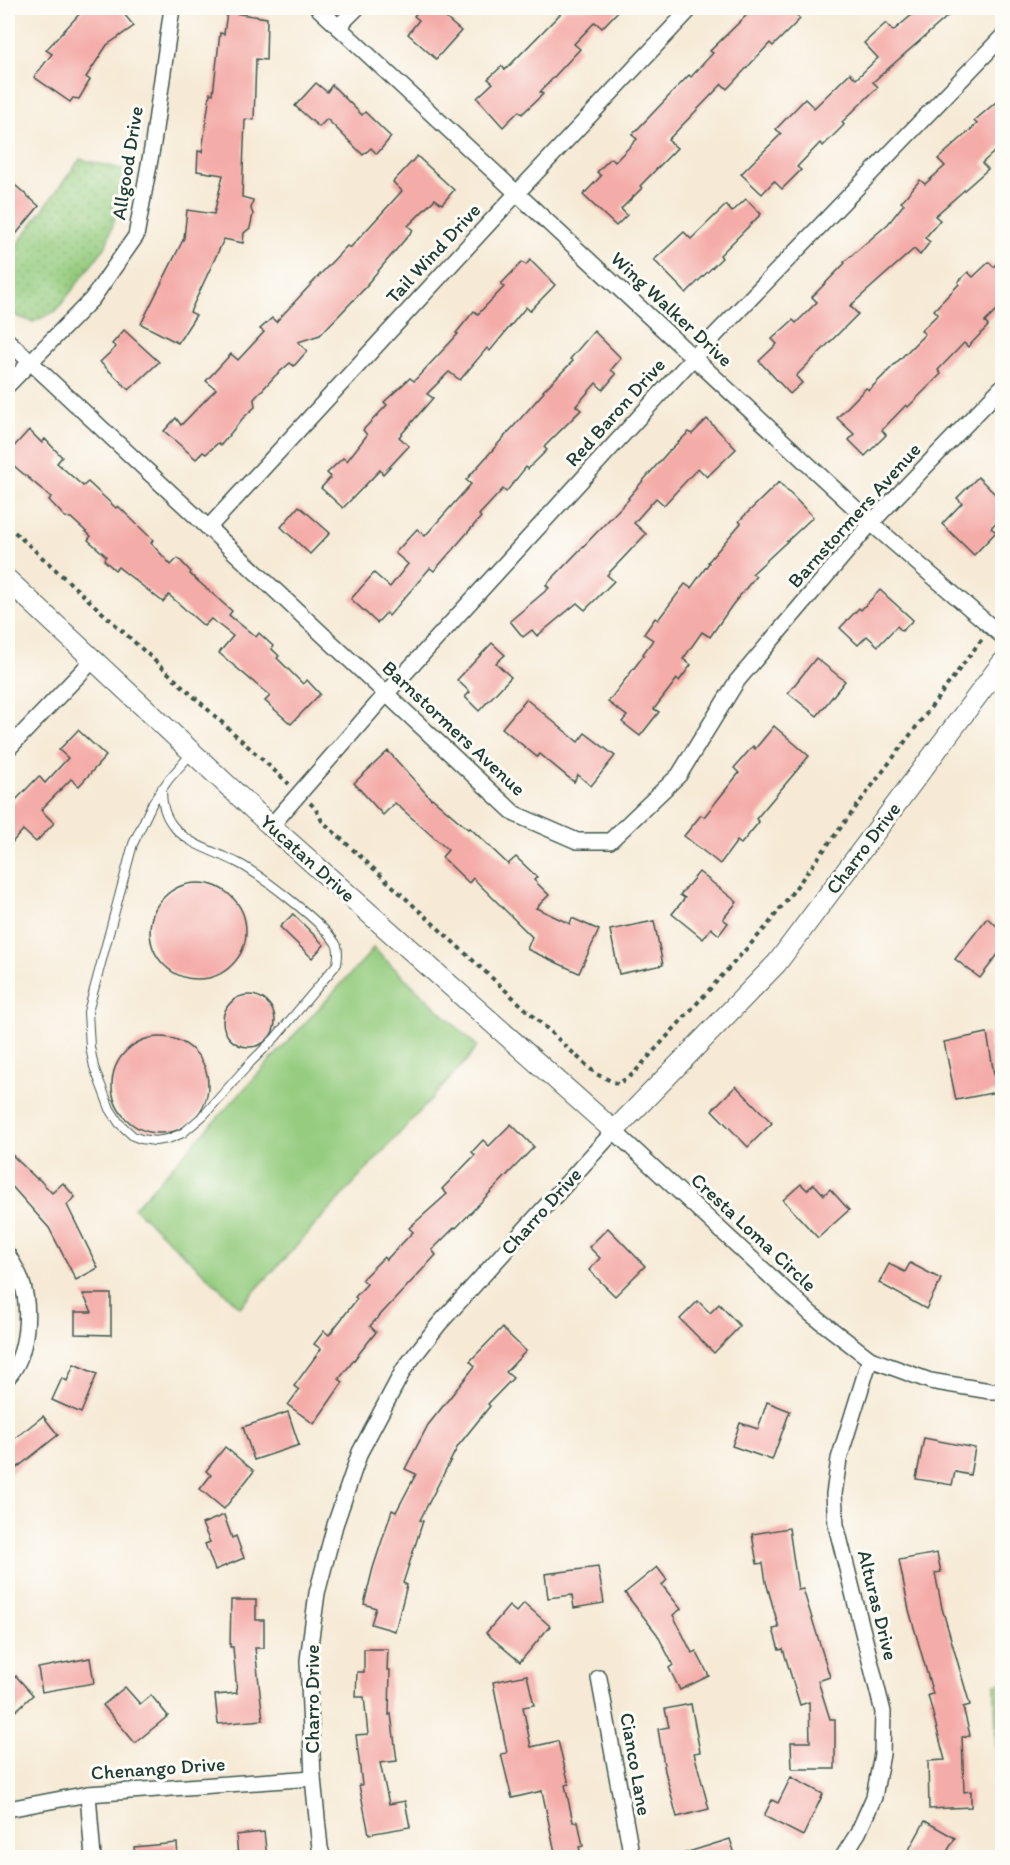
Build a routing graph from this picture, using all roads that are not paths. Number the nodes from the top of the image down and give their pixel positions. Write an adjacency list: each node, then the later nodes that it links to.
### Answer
1 (172, 8): 10 (street, Allgood Drive)
2 (318, 8): 5 (street, Wing Walker Drive)
3 (357, 8): 5 (street)
4 (691, 8): 7 (street, Tail Wind Drive)
5 (338, 27): 7 (street, Wing Walker Drive)
6 (1002, 37): 9 (street, Red Baron Drive)
7 (517, 192): 9 (street, Wing Walker Drive); 14 (street, Tail Wind Drive)
8 (8, 341): 10 (street, Barnstormers Avenue)
9 (693, 357): 13 (street, Wing Walker Drive); 19 (street, Red Baron Drive)
10 (30, 362): 11 (street, Allgood Drive); 14 (street, Barnstormers Avenue)
11 (8, 385)
12 (1002, 387): 13 (street, Barnstormers Avenue)
13 (871, 523): 16 (street, Wing Walker Drive); 19 (street, Barnstormers Avenue)
14 (208, 528): 19 (street, Barnstormers Avenue)
15 (8, 580): 17 (street, Yucatan Drive)
16 (1002, 636)
17 (93, 660): 20 (street); 21 (street, Yucatan Drive)
18 (1002, 663): 24 (street, Charro Drive)
19 (386, 694): 23 (street, Red Baron Drive)
20 (8, 749)
21 (192, 753): 22 (lane); 23 (street, Yucatan Drive)
22 (162, 788): 22 (lane)
23 (271, 826): 24 (street, Yucatan Drive)
24 (614, 1131): 26 (street, Cresta Loma Circle); 30 (street, Charro Drive)
25 (8, 1255): 27 (street)
26 (870, 1359): 28 (street, Cresta Loma Circle); 36 (street, Alturas Drive)
27 (8, 1377)
28 (1002, 1391)
29 (600, 1678): 35 (street, Cianco Lane)
30 (312, 1778): 31 (street, Chenango Drive); 34 (street, Charro Drive)
31 (88, 1794): 32 (street, Chenango Drive); 33 (street)
32 (8, 1809)
33 (93, 1857)
34 (323, 1857)
35 (632, 1857)
36 (842, 1857)

